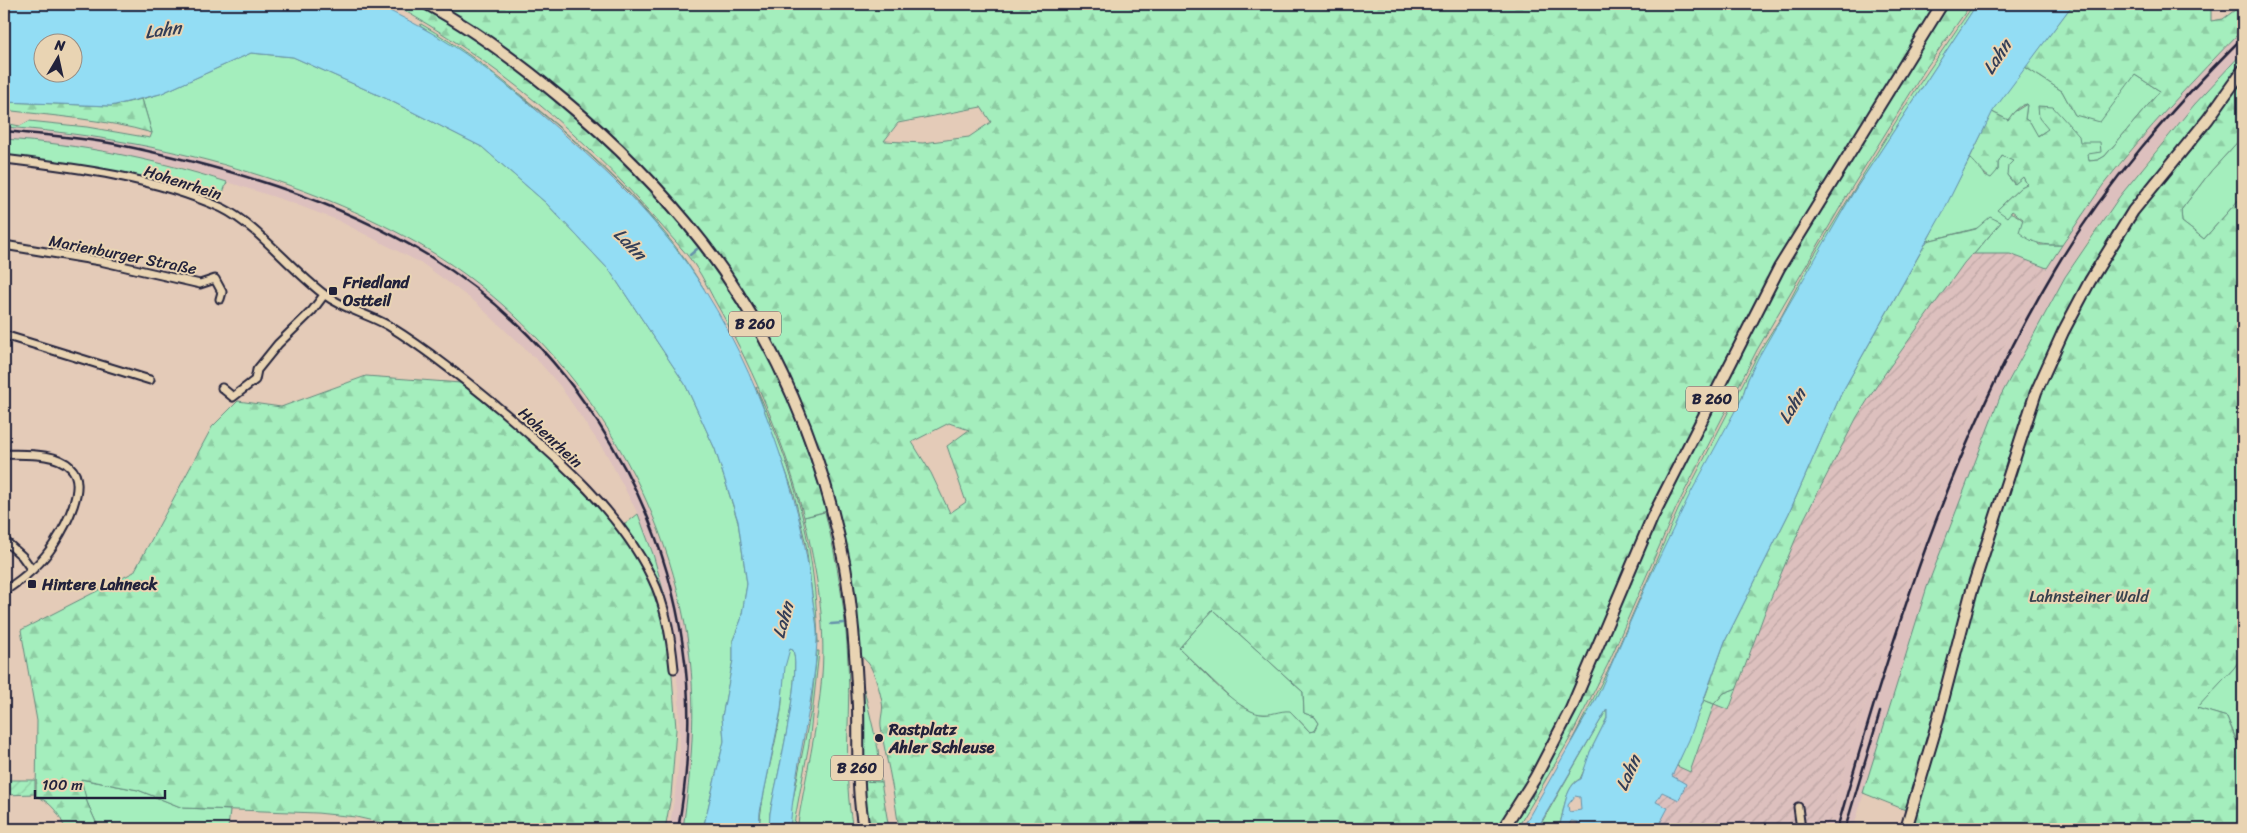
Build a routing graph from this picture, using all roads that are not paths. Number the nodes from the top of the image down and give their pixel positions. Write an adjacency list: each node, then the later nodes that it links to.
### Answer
1 (427, 4): 19 (main road, B 260)
2 (1942, 4): 20 (main road, B 260)
3 (2243, 70): 22 (main road)
4 (4, 159): 6 (street, Hohenrhein)
5 (4, 245): 7 (street, Marienburger Straße)
6 (324, 294): 10 (street); 17 (street, Hohenrhein)
7 (220, 299)
8 (4, 336): 9 (street)
9 (150, 380)
10 (222, 388)
11 (4, 454): 15 (street)
12 (4, 540): 13 (street)
13 (12, 546): 14 (street); 15 (street)
14 (4, 550)
15 (32, 570): 16 (street)
16 (4, 591)
17 (674, 669)
18 (1798, 807): 21 (street)
19 (864, 829)
20 (1503, 829)
21 (1801, 829)
22 (1906, 829)

